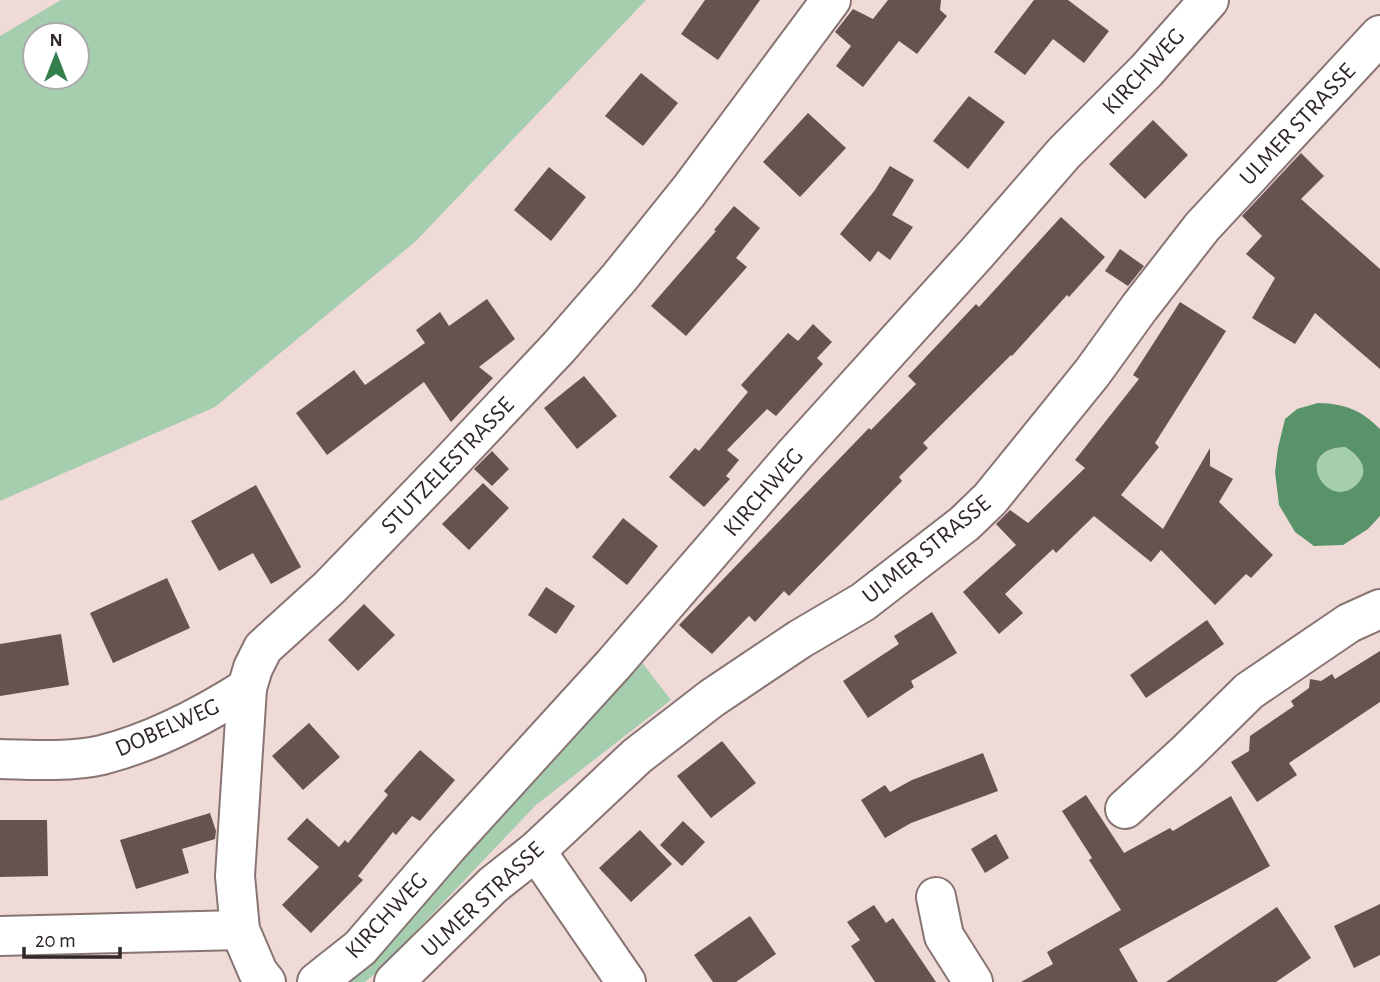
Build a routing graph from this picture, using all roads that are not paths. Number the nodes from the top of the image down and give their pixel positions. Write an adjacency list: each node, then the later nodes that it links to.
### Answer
1 (831, 0): 5 (street, STUTZELESTRASSE)
2 (1209, 0): 13 (street, KIRCHWEG)
3 (1380, 35): 8 (street, ULMER STRASSE)
4 (1380, 609): 7 (street)
5 (247, 688): 6 (street, DOBELWEG); 10 (street, STUTZELESTRASSE)
6 (0, 759)
7 (1125, 809)
8 (536, 851): 14 (street, ULMER STRASSE); 15 (street)
9 (936, 897): 16 (street)
10 (240, 930): 11 (street); 12 (street, STUTZELESTRASSE)
11 (0, 936)
12 (266, 982)
13 (317, 982)
14 (394, 982)
15 (626, 982)
16 (973, 982)

